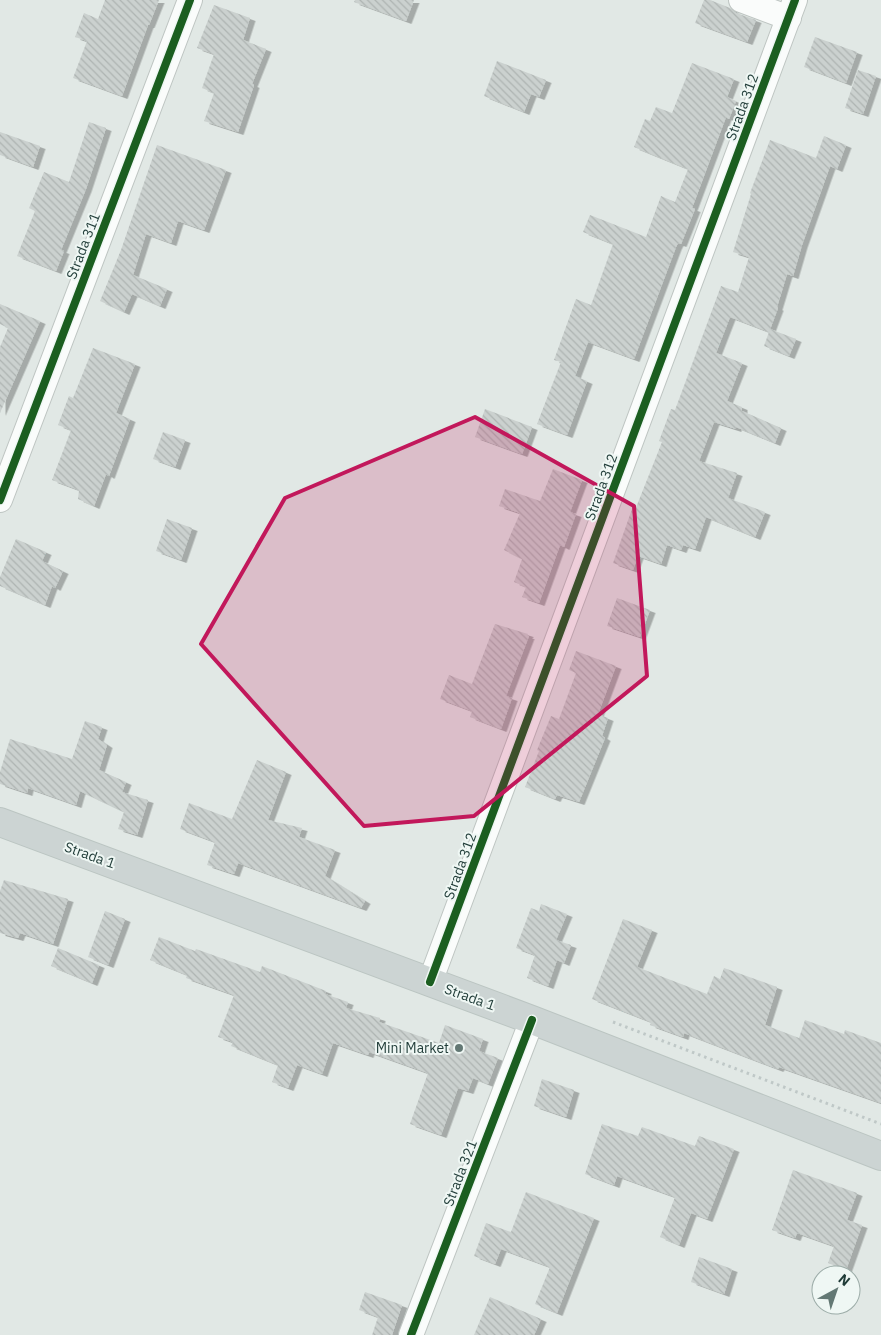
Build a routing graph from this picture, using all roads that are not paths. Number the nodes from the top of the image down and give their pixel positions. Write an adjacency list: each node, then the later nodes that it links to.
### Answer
1 (190, 0): 4 (street, Strada 311)
2 (741, 0): 3 (street)
3 (792, 9): 6 (street, Strada 312)
4 (0, 500)
5 (0, 822): 6 (main road, Strada 1)
6 (430, 982): 7 (main road, Strada 1)
7 (532, 1020): 8 (main road, Strada 1); 9 (street, Strada 321)
8 (881, 1156)
9 (411, 1335)

